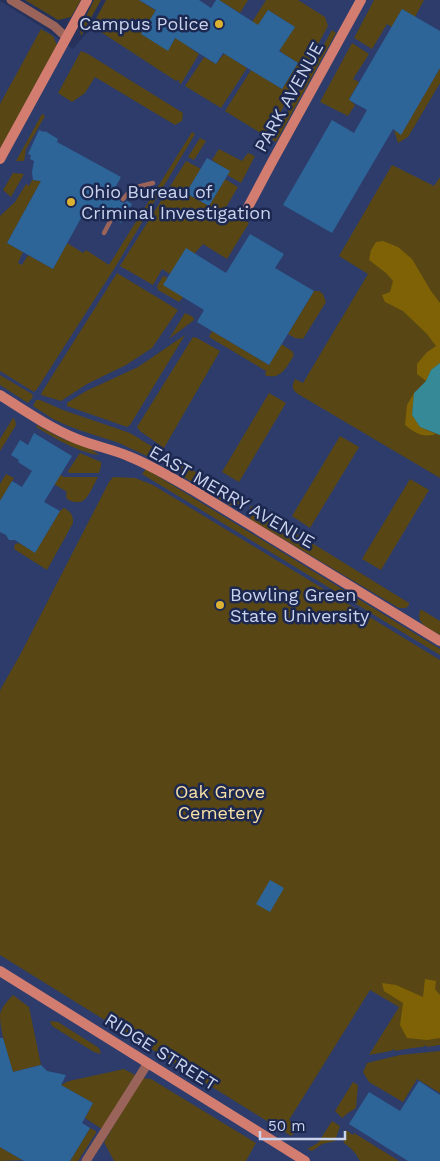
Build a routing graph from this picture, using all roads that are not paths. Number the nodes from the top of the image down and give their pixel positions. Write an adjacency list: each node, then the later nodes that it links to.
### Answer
1 (11, 0): 4 (street)
2 (87, 0): 4 (street)
3 (361, 0): 8 (street, PARK AVENUE)
4 (66, 37): 5 (street)
5 (0, 159)
6 (153, 183): 7 (lane)
7 (123, 199)
8 (246, 211)
9 (112, 218): 10 (lane)
10 (104, 233)
11 (0, 395): 12 (street, EAST MERRY AVENUE)
12 (440, 641)
13 (0, 971): 14 (street, RIDGE STREET)
14 (148, 1063): 15 (street); 16 (street, RIDGE STREET)
15 (86, 1161)
16 (305, 1161)

